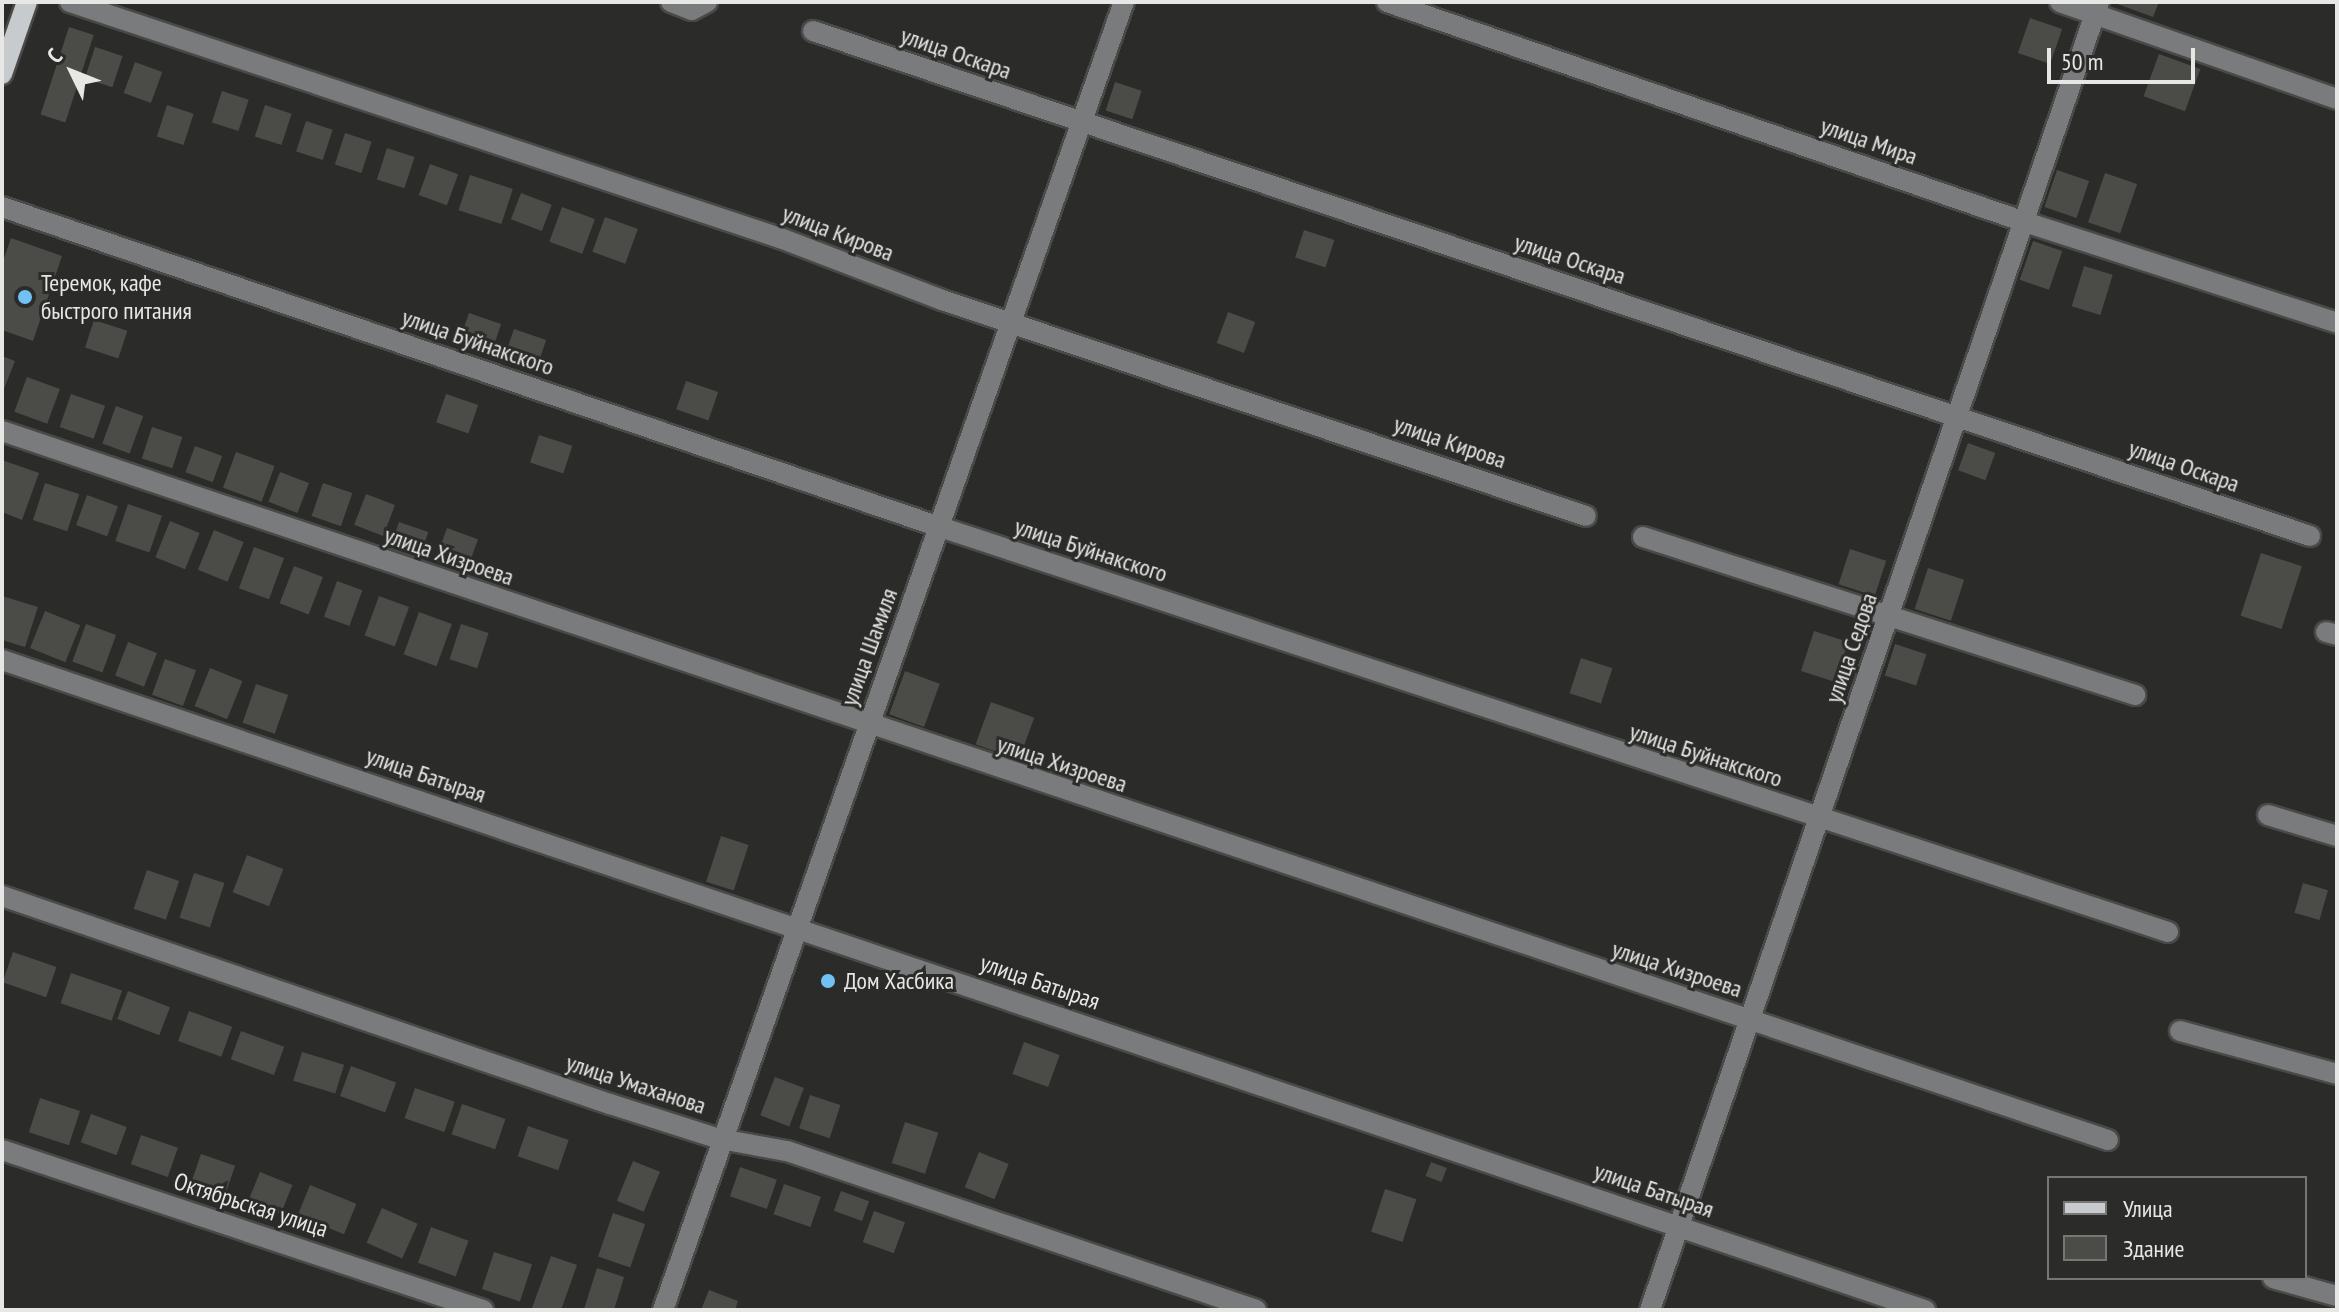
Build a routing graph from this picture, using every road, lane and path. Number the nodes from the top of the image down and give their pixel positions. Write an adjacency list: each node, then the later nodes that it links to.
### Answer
1 (27, 2): 10 (main road)
2 (70, 2): 15 (street, улица Кирова)
3 (671, 2): 7 (street)
4 (1124, 2): 12 (street, улица Шамиля)
5 (1387, 2): 14 (street, улица Мира)
6 (2060, 2): 8 (street)
7 (700, 6)
8 (2097, 8): 11 (street); 14 (street, улица Седова)
9 (813, 31): 12 (street, улица Оскара)
10 (2, 74)
11 (2337, 99)
12 (1083, 124): 15 (street, улица Шамиля); 17 (street, улица Оскара)
13 (2, 207): 20 (street, улица Буйнакского)
14 (2022, 221): 16 (street, улица Мира); 17 (street, улица Седова)
15 (1012, 323): 19 (street, улица Кирова); 20 (street, улица Шамиля)
16 (2337, 323)
17 (1956, 415): 21 (street, улица Оскара); 23 (street, улица Седова)
18 (2, 431): 26 (street, улица Хизроева)
19 (1586, 516)
20 (940, 527): 26 (street, улица Шамиля); 28 (street, улица Буйнакского)
21 (2310, 536)
22 (1643, 537): 23 (street)
23 (1888, 619): 25 (street); 28 (street, улица Седова)
24 (2, 660): 31 (street, улица Батырая)
25 (2135, 695)
26 (868, 727): 31 (street, улица Шамиля); 33 (street, улица Хизроева)
27 (2268, 815): 29 (street)
28 (1819, 820): 32 (street, улица Буйнакского); 33 (street, улица Седова)
29 (2337, 836)
30 (2, 896): 36 (street, улица Умаханова)
31 (801, 928): 36 (street, улица Шамиля); 39 (street, улица Батырая)
32 (2168, 932)
33 (1750, 1021): 37 (street, улица Хизроева); 39 (street, улица Седова)
34 (2180, 1031): 35 (street)
35 (2337, 1074)
36 (720, 1139): 43 (street, улица Шамиля); 44 (street, улица Умаханова)
37 (2108, 1140)
38 (2, 1150): 42 (street, Октябрьская улица)
39 (1679, 1226): 45 (street, улица Седова); 46 (street, улица Батырая)
40 (2280, 1280): 41 (street)
41 (2337, 1296)
42 (483, 1310)
43 (663, 1310)
44 (1256, 1310)
45 (1650, 1310)
46 (1925, 1310)

